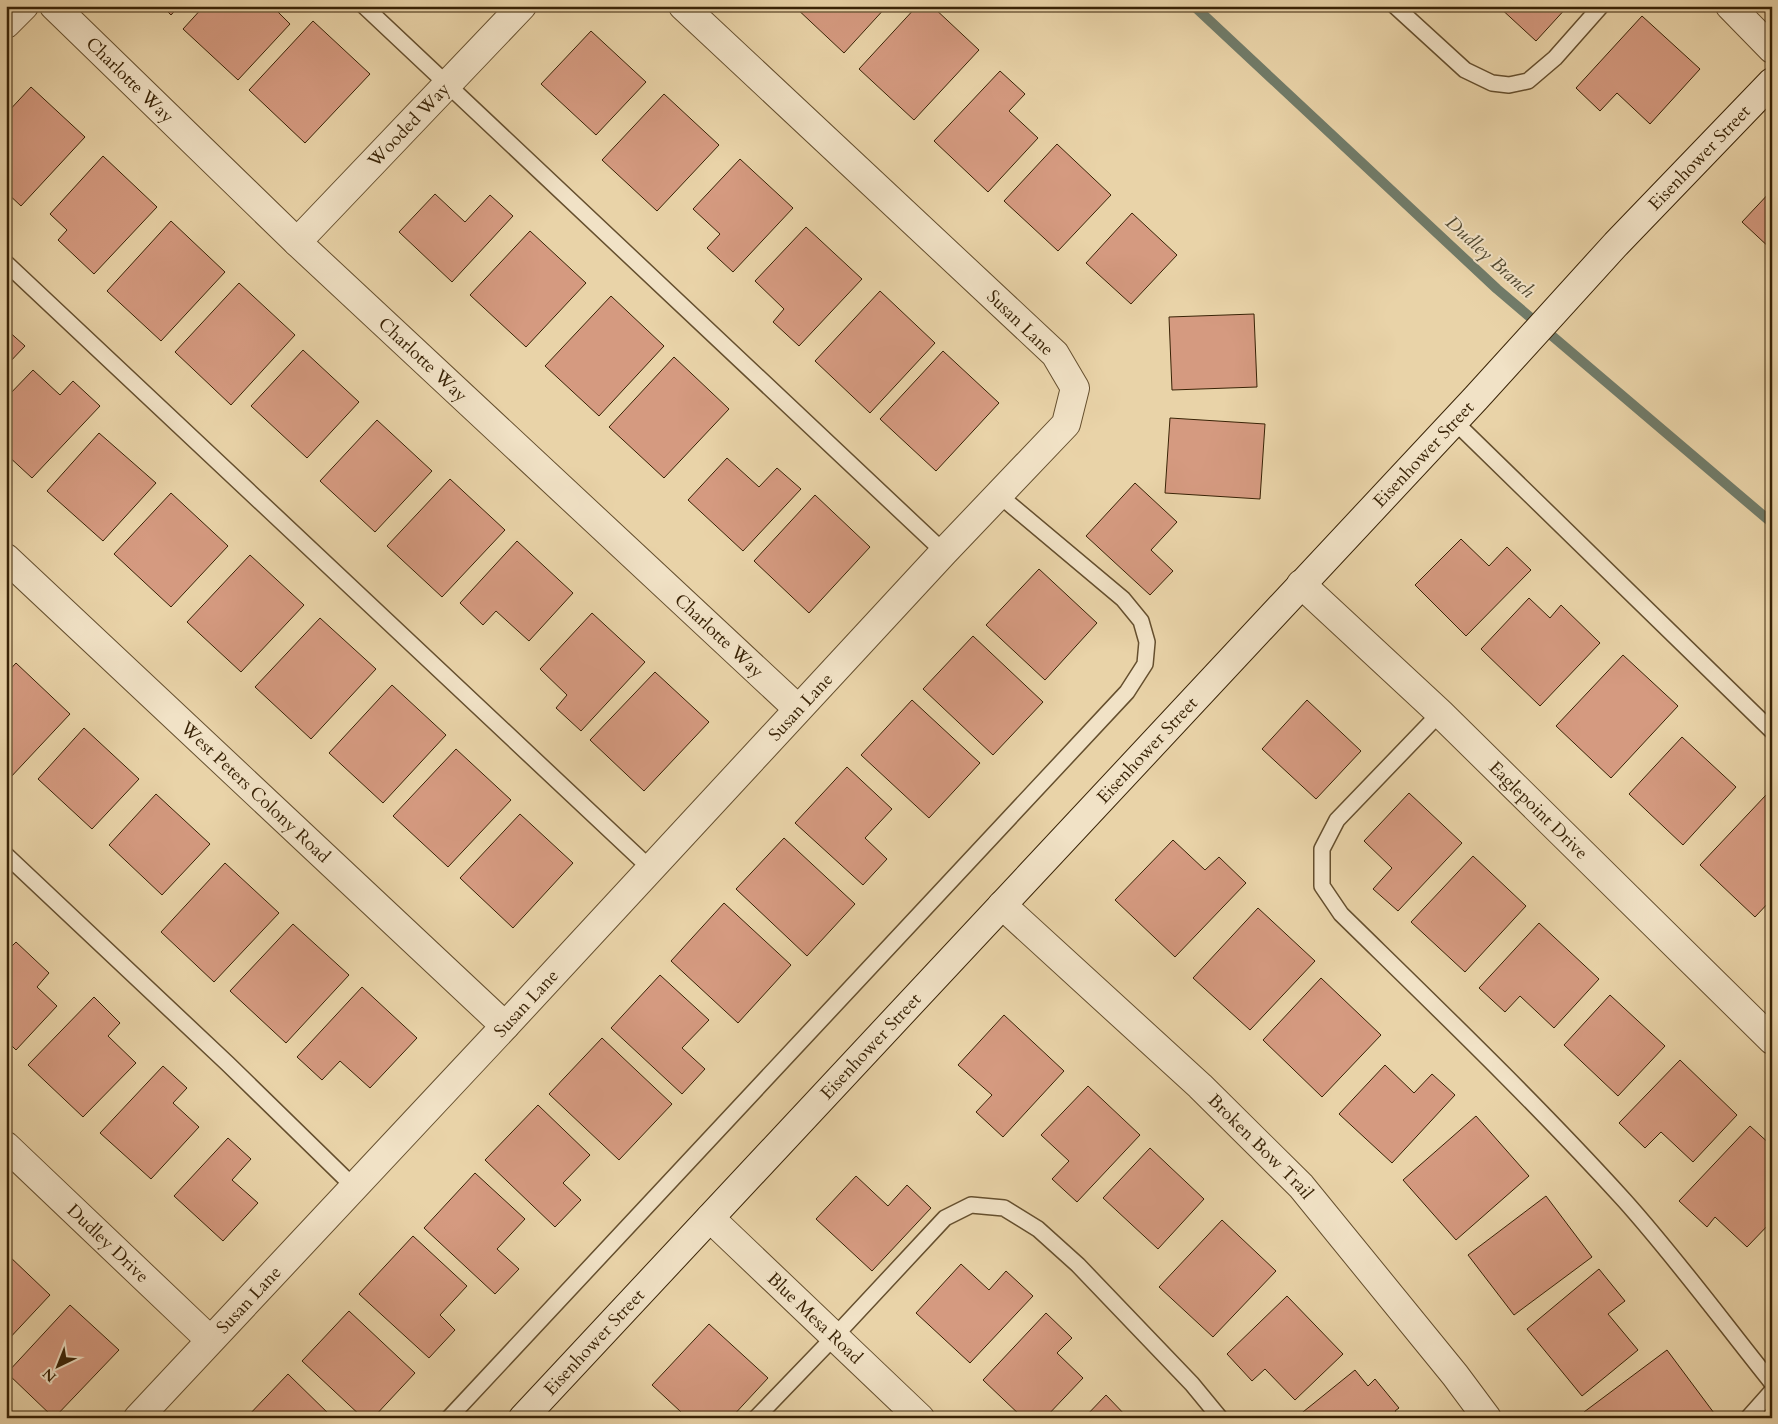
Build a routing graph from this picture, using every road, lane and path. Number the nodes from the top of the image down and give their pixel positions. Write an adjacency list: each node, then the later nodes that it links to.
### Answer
1 (24, 6): 9 (street)
2 (54, 6): 13 (street, Charlotte Way)
3 (364, 6): 12 (lane)
4 (522, 6): 12 (street, Wooded Way)
5 (683, 6): 16 (street, Susan Lane)
6 (1395, 6): 7 (lane)
7 (1601, 6)
8 (1730, 6): 10 (street)
9 (6, 24)
10 (1772, 49)
11 (1772, 82): 15 (street, Eisenhower Street)
12 (448, 84): 13 (street, Wooded Way); 17 (lane)
13 (297, 242): 20 (street, Charlotte Way)
14 (6, 263): 24 (lane)
15 (1454, 421): 19 (street, Eisenhower Street); 22 (lane)
16 (998, 496): 17 (street, Susan Lane); 36 (lane)
17 (944, 552): 20 (street, Susan Lane)
18 (6, 558): 26 (street, West Peters Colony Road)
19 (1301, 584): 21 (street, Eaglepoint Drive); 25 (street, Eisenhower Street)
20 (798, 709): 24 (street, Susan Lane)
21 (1440, 713): 27 (street, Eaglepoint Drive); 33 (lane)
22 (1772, 731)
23 (6, 855): 29 (lane)
24 (651, 869): 26 (street, Susan Lane)
25 (1002, 904): 30 (street, Eisenhower Street); 41 (street, Broken Bow Trail)
26 (505, 1026): 29 (street, Susan Lane)
27 (1772, 1040)
28 (6, 1146): 32 (street, Dudley Drive)
29 (354, 1187): 32 (street, Susan Lane)
30 (710, 1218): 31 (street, Blue Mesa Road); 37 (street, Eisenhower Street)
31 (835, 1336): 38 (lane); 39 (street, Blue Mesa Road); 40 (lane)
32 (210, 1340): 35 (street, Susan Lane)
33 (1772, 1382)
34 (1772, 1391): 42 (lane)
35 (138, 1418)
36 (449, 1418)
37 (523, 1418)
38 (756, 1418)
39 (920, 1418)
40 (1220, 1418)
41 (1487, 1418)
42 (1748, 1418)

